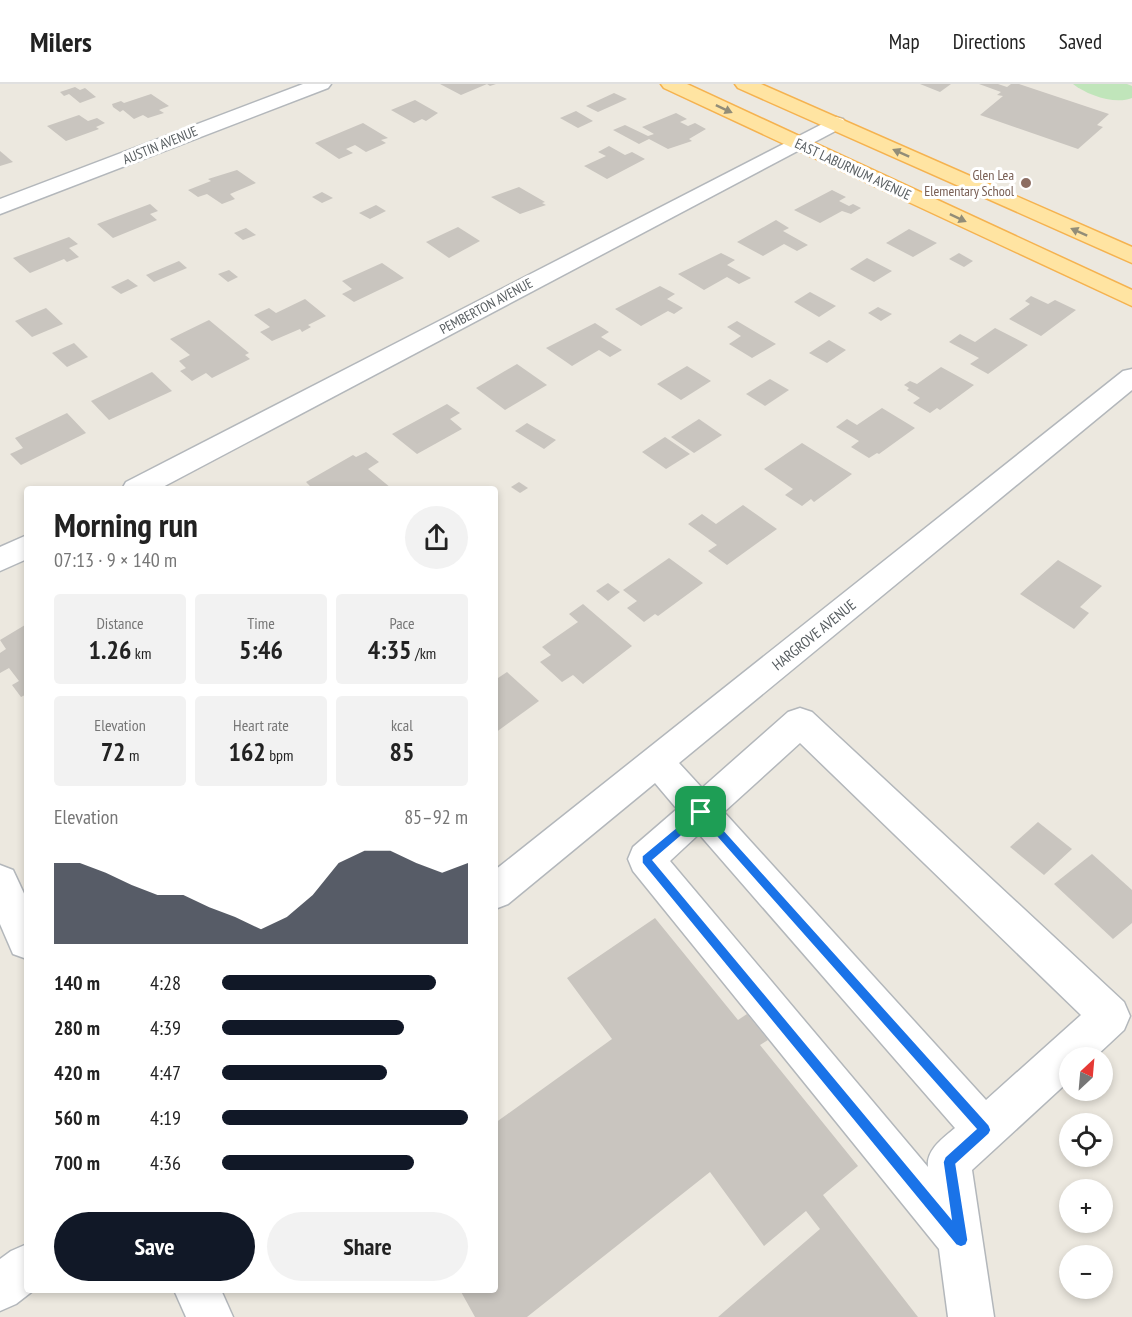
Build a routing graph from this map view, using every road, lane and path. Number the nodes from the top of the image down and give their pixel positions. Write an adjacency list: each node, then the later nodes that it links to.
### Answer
1 (321, 84): 6 (street, AUSTIN AVENUE)
2 (671, 84): 5 (main road, EAST LABURNUM AVENUE, one-way to 5)
3 (745, 84): 4 (main road)
4 (836, 123): 5 (street, PEMBERTON AVENUE); 7 (main road, one-way to 4)
5 (798, 143): 8 (main road, EAST LABURNUM AVENUE, one-way to 8); 10 (street, PEMBERTON AVENUE)
6 (0, 207)
7 (1132, 256)
8 (1132, 299)
9 (1132, 377): 13 (street, HARGROVE AVENUE)
10 (142, 486)
11 (24, 548): 12 (street)
12 (0, 560)
13 (657, 762): 14 (street); 16 (street, HARGROVE AVENUE)
14 (701, 812): 18 (street); 18 (street); 19 (street)
15 (0, 882): 17 (street)
16 (498, 890)
17 (24, 934)
18 (984, 1130): 19 (street)
19 (961, 1240): 24 (street)
20 (24, 1269): 21 (street)
21 (0, 1288)
22 (198, 1293): 23 (street)
23 (210, 1317)
24 (971, 1317)

